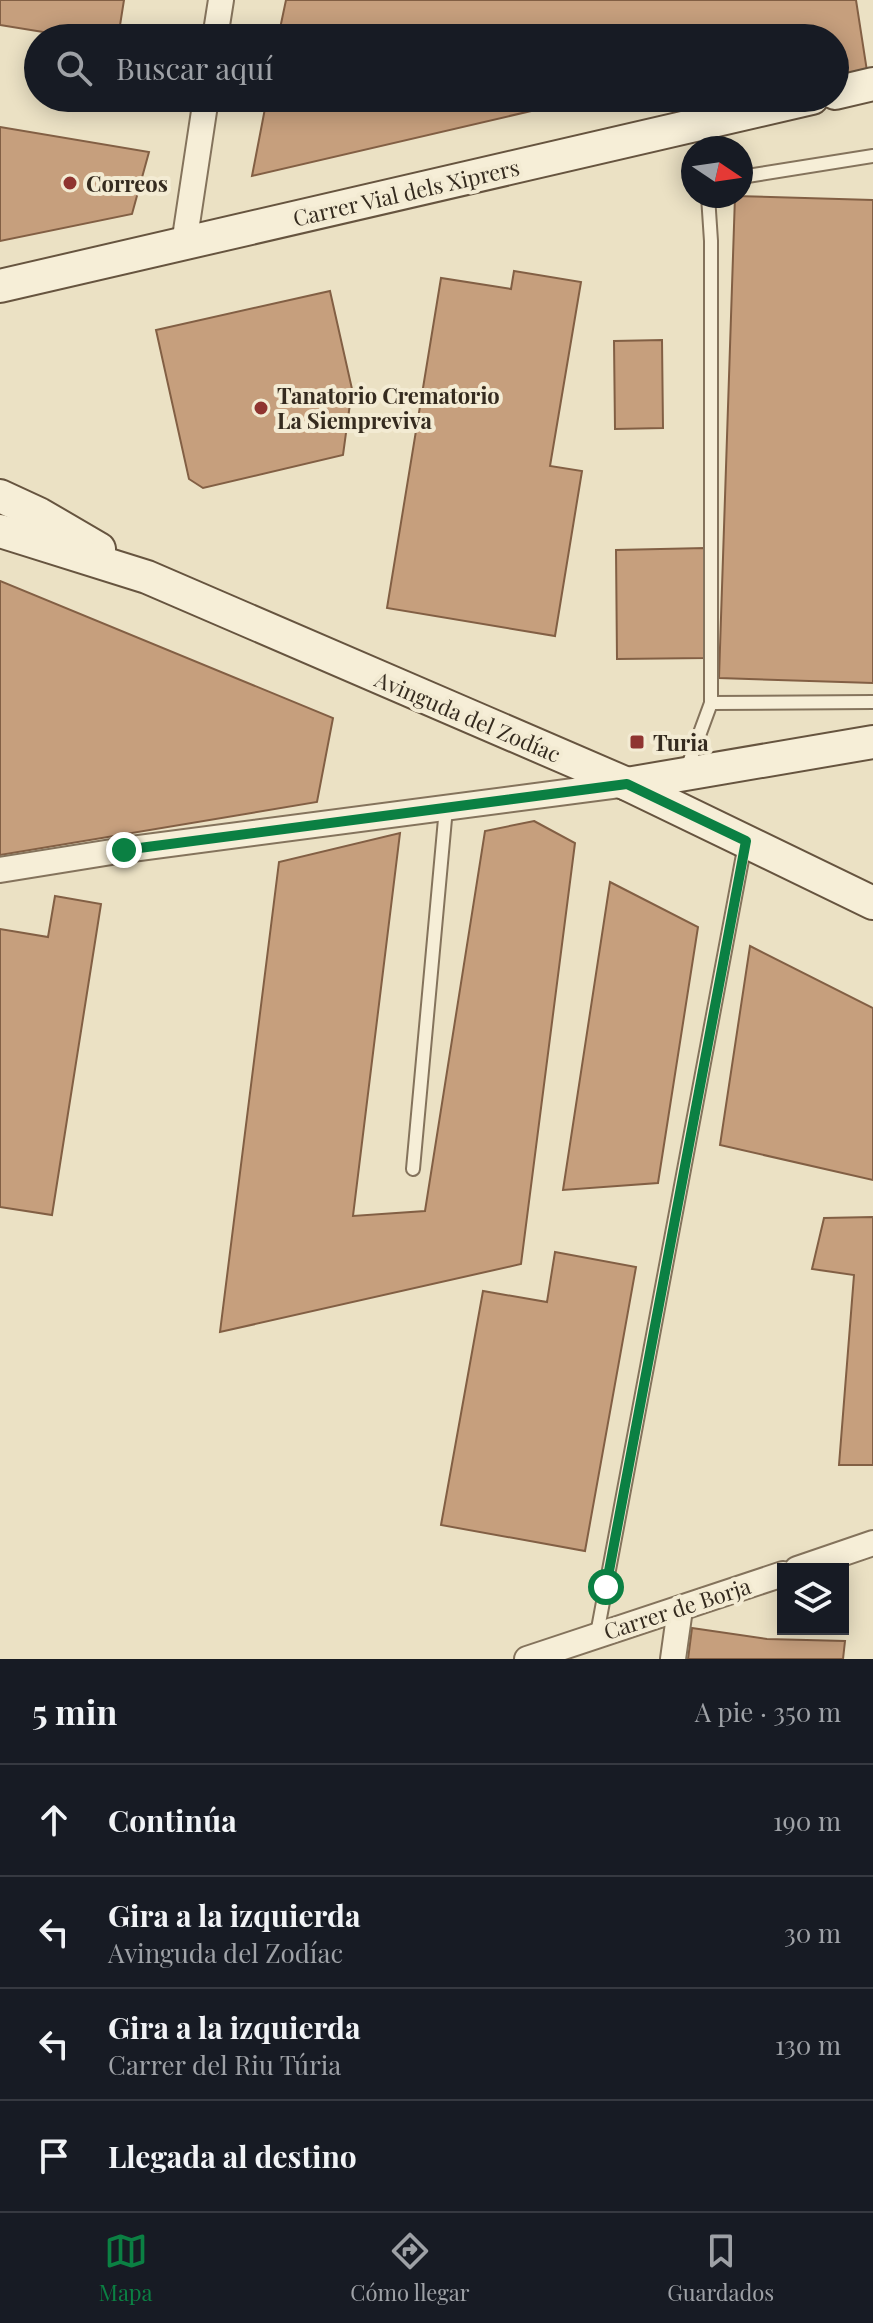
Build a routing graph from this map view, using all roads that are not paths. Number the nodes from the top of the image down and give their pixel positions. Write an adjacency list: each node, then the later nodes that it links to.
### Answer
1 (221, 0): 2 (street)
2 (217, 24)
3 (873, 84): 4 (street)
4 (849, 90)
5 (204, 112): 11 (street)
6 (772, 112): 7 (street, Carrer Vial dels Xiprers)
7 (706, 135): 11 (street, Carrer Vial dels Xiprers)
8 (873, 156): 9 (lane)
9 (753, 175)
10 (709, 208): 17 (lane)
11 (184, 244): 12 (street, Carrer Vial dels Xiprers)
12 (0, 286)
13 (0, 496): 15 (street, Avinguda del Zodíac)
14 (0, 531): 15 (street, Avinguda del Zodíac)
15 (147, 577): 20 (street, Avinguda del Zodíac)
16 (873, 702): 17 (lane)
17 (711, 703): 19 (lane)
18 (873, 742): 19 (street)
19 (685, 775): 20 (street)
20 (627, 784): 21 (street); 22 (street, Avinguda del Zodíac)
21 (446, 808): 23 (street); 25 (lane)
22 (746, 841): 24 (street, Avinguda del Zodíac); 30 (lane)
23 (0, 870)
24 (873, 903)
25 (413, 1169)
26 (873, 1543): 27 (street)
27 (815, 1563)
28 (777, 1576): 29 (street, Carrer de Borja)
29 (680, 1609): 30 (street, Carrer de Borja); 32 (street)
30 (597, 1634): 31 (street, Carrer de Borja)
31 (527, 1659)
32 (673, 1659)

